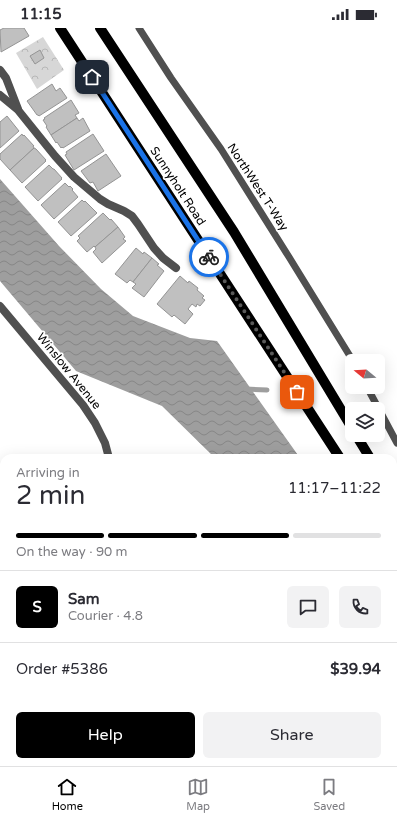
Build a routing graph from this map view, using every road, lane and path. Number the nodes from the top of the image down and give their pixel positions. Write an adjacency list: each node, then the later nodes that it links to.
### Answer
1 (60, 28): 15 (main road, Sunnyholt Road)
2 (100, 28): 11 (main road, Sunnyholt Road)
3 (139, 28): 9 (lane, NorthWest T-Way)
4 (0, 70): 6 (street)
5 (0, 95): 6 (street)
6 (18, 110): 7 (street)
7 (176, 268)
8 (0, 306): 14 (street, Winslow Avenue)
9 (349, 354)
10 (371, 394): 13 (lane)
11 (345, 416)
12 (360, 442): 16 (main road)
13 (397, 443)
14 (108, 454)
15 (337, 454)
16 (368, 454)

